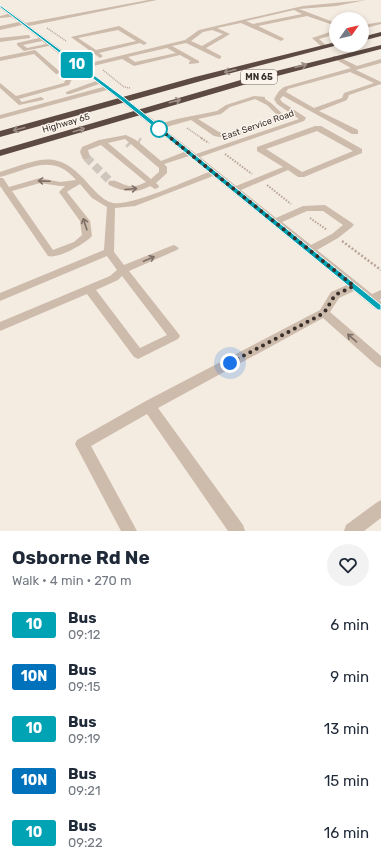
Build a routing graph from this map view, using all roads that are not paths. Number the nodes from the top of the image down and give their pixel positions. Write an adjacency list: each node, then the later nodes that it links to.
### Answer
1 (155, 0): 11 (street)
2 (364, 0): 4 (street)
3 (0, 6): 6 (street)
4 (295, 9): 5 (street); 8 (street)
5 (307, 14): 9 (street); 12 (street)
6 (12, 15): 7 (street); 11 (street)
7 (0, 17)
8 (241, 21): 12 (street); 15 (street)
9 (329, 22)
10 (381, 23): 13 (street)
11 (24, 24): 14 (street); 18 (street)
12 (253, 26): 20 (street)
13 (369, 26)
14 (0, 28)
15 (212, 28): 23 (street); 29 (street)
16 (329, 34): 27 (street)
17 (381, 34): 19 (highway)
18 (41, 37): 21 (street); 24 (street); 31 (street)
19 (369, 37)
20 (281, 38)
21 (0, 40)
22 (141, 41): 30 (street); 33 (street); 33 (street)
23 (187, 41): 25 (street); 29 (street)
24 (53, 46): 31 (street); 32 (street); 43 (street)
25 (168, 46): 30 (street); 34 (street)
26 (329, 46): 27 (highway, MN 65)
27 (325, 47): 56 (highway, MN 65, one-way to 56)
28 (381, 47): 37 (highway, MN 65)
29 (202, 48): 38 (street)
30 (155, 49): 36 (street)
31 (26, 50): 35 (street)
32 (35, 52): 39 (street); 43 (street)
33 (95, 52): 40 (street)
34 (181, 53): 36 (street); 41 (street)
35 (0, 55)
36 (123, 57): 40 (street)
37 (335, 57): 44 (street); 59 (highway, MN 65, one-way to 37)
38 (219, 58)
39 (0, 60)
40 (107, 61): 43 (street)
41 (192, 63)
42 (379, 63): 44 (street)
43 (80, 67): 46 (street)
44 (356, 68): 45 (street)
45 (349, 69): 50 (street); 60 (street)
46 (88, 74): 47 (street); 53 (street)
47 (100, 82): 49 (street); 51 (street)
48 (0, 85): 53 (street)
49 (108, 88): 51 (street); 56 (street)
50 (281, 92): 55 (street, East Service Road); 60 (street)
51 (77, 94): 54 (street)
52 (256, 97): 55 (street); 62 (street); 65 (street)
53 (15, 98): 57 (street)
54 (58, 98): 57 (street); 58 (street)
55 (277, 99): 63 (street, East Service Road)
56 (124, 100): 59 (street); 67 (highway, Highway 65 / MN 65, one-way to 67)
57 (21, 104): 58 (street)
58 (27, 110): 61 (street)
59 (138, 112): 64 (street); 71 (highway, Highway 65 / MN 65, one-way to 59)
60 (316, 112): 63 (street); 66 (street)
61 (0, 117)
62 (192, 118): 64 (street); 65 (street)
63 (303, 118): 68 (street, East Service Road)
64 (157, 127): 72 (street)
65 (244, 132): 68 (street)
66 (355, 132)
67 (0, 134)
68 (252, 137): 72 (street, East Service Road)
69 (102, 142): 70 (street); 73 (street); 80 (street)
70 (133, 142): 74 (street); 80 (street)
71 (0, 153)
72 (192, 155): 74 (street, East Service Road); 76 (street)
73 (86, 157)
74 (164, 162): 80 (street)
75 (289, 167): 75 (street); 84 (street)
76 (214, 173): 84 (street); 85 (street)
77 (0, 176): 79 (street)
78 (0, 180): 83 (street)
79 (82, 180): 82 (street); 86 (street)
80 (154, 181): 81 (street, one-way to 80); 85 (street)
81 (112, 183)
82 (61, 187): 83 (street, one-way to 83); 83 (street, one-way to 82)
83 (7, 190)
84 (234, 190): 87 (street)
85 (162, 193): 86 (street)
86 (111, 205): 90 (street)
87 (275, 222): 89 (street); 89 (street)
88 (174, 248): 91 (street, one-way to 88)
89 (309, 250): 92 (street)
90 (109, 252): 91 (street); 95 (street)
91 (124, 269): 93 (street); 93 (street)
92 (354, 286): 96 (street); 98 (street)
93 (88, 289): 99 (street)
94 (381, 294): 96 (street)
95 (0, 297)
96 (371, 299): 97 (street)
97 (381, 308)
98 (324, 313): 100 (street, one-way to 98); 101 (street)
99 (0, 327)
100 (381, 363)
101 (149, 406): 103 (street); 104 (street)
102 (381, 508): 105 (street)
103 (129, 531)
104 (237, 531)
105 (352, 531)

